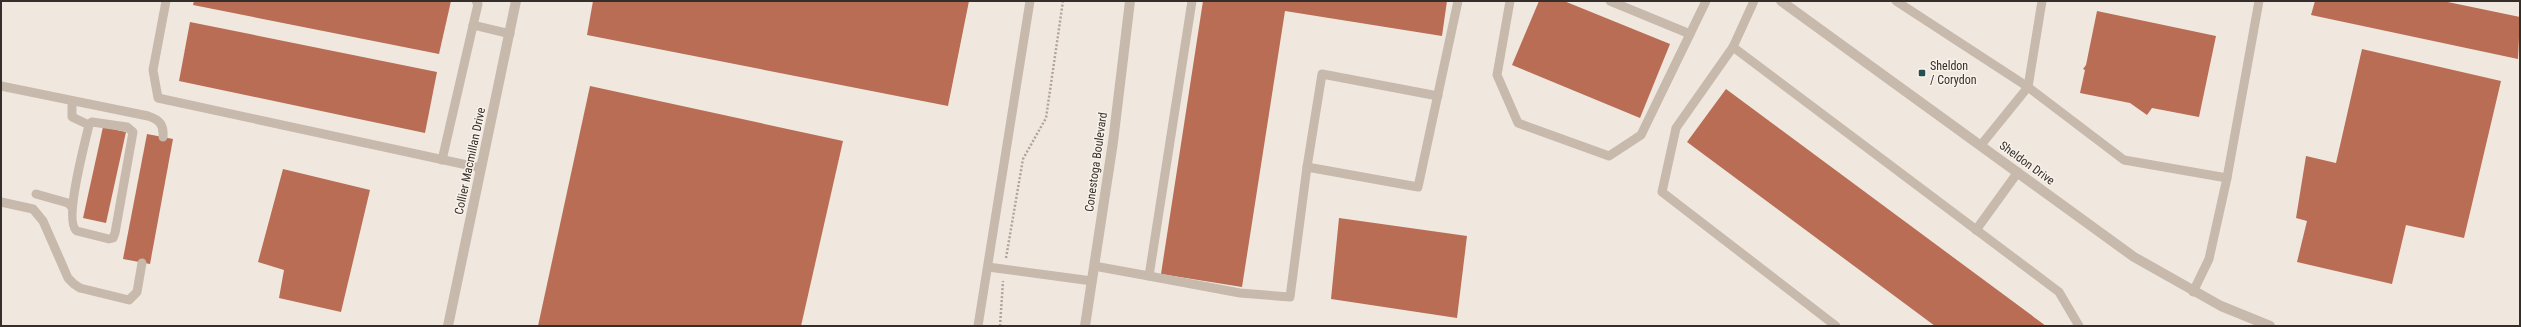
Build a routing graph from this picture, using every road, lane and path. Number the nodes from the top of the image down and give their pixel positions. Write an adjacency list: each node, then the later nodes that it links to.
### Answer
1 (166, 1): 28 (lane)
2 (476, 1): 17 (lane)
3 (516, 1): 18 (street, Collier Macmillan Drive)
4 (1030, 1): 39 (lane)
5 (1063, 1): 40 (path)
6 (1130, 1): 38 (street, Conestoga Boulevard)
7 (1192, 1): 41 (lane)
8 (1458, 1): 23 (lane)
9 (1510, 1): 19 (lane)
10 (1610, 1): 19 (lane)
11 (1706, 1): 19 (lane)
12 (1754, 1): 20 (lane)
13 (1781, 1): 27 (street, Sheldon Drive)
14 (1896, 1): 22 (lane)
15 (2042, 1): 22 (lane)
16 (2259, 1): 32 (lane)
17 (473, 25): 18 (lane); 28 (lane)
18 (510, 34): 30 (street, Collier Macmillan Drive)
19 (1690, 34)
20 (1733, 48): 36 (lane); 48 (lane)
21 (1, 86): 24 (lane)
22 (2028, 87): 27 (lane); 32 (lane)
23 (1438, 96): 29 (lane); 29 (lane)
24 (72, 101): 25 (lane); 26 (lane)
25 (89, 125): 35 (lane); 35 (lane)
26 (163, 137)
27 (1981, 145): 31 (street, Sheldon Drive)
28 (442, 160): 30 (lane)
29 (1307, 167): 41 (lane)
30 (481, 168): 44 (street, Collier Macmillan Drive)
31 (2018, 172): 36 (lane); 43 (street, Sheldon Drive)
32 (2227, 178): 43 (lane)
33 (36, 194): 35 (lane)
34 (1, 202): 37 (lane)
35 (72, 207)
36 (1976, 230): 49 (lane)
37 (142, 263)
38 (1094, 266): 41 (lane); 42 (street, Conestoga Boulevard)
39 (988, 267): 40 (lane); 45 (lane)
40 (1005, 270): 42 (lane); 46 (path)
41 (1149, 276)
42 (1092, 281): 47 (street, Conestoga Boulevard)
43 (2193, 292): 50 (street, Sheldon Drive)
44 (448, 326)
45 (978, 326)
46 (1000, 326)
47 (1084, 326)
48 (1836, 326)
49 (2079, 326)
50 (2270, 326)

